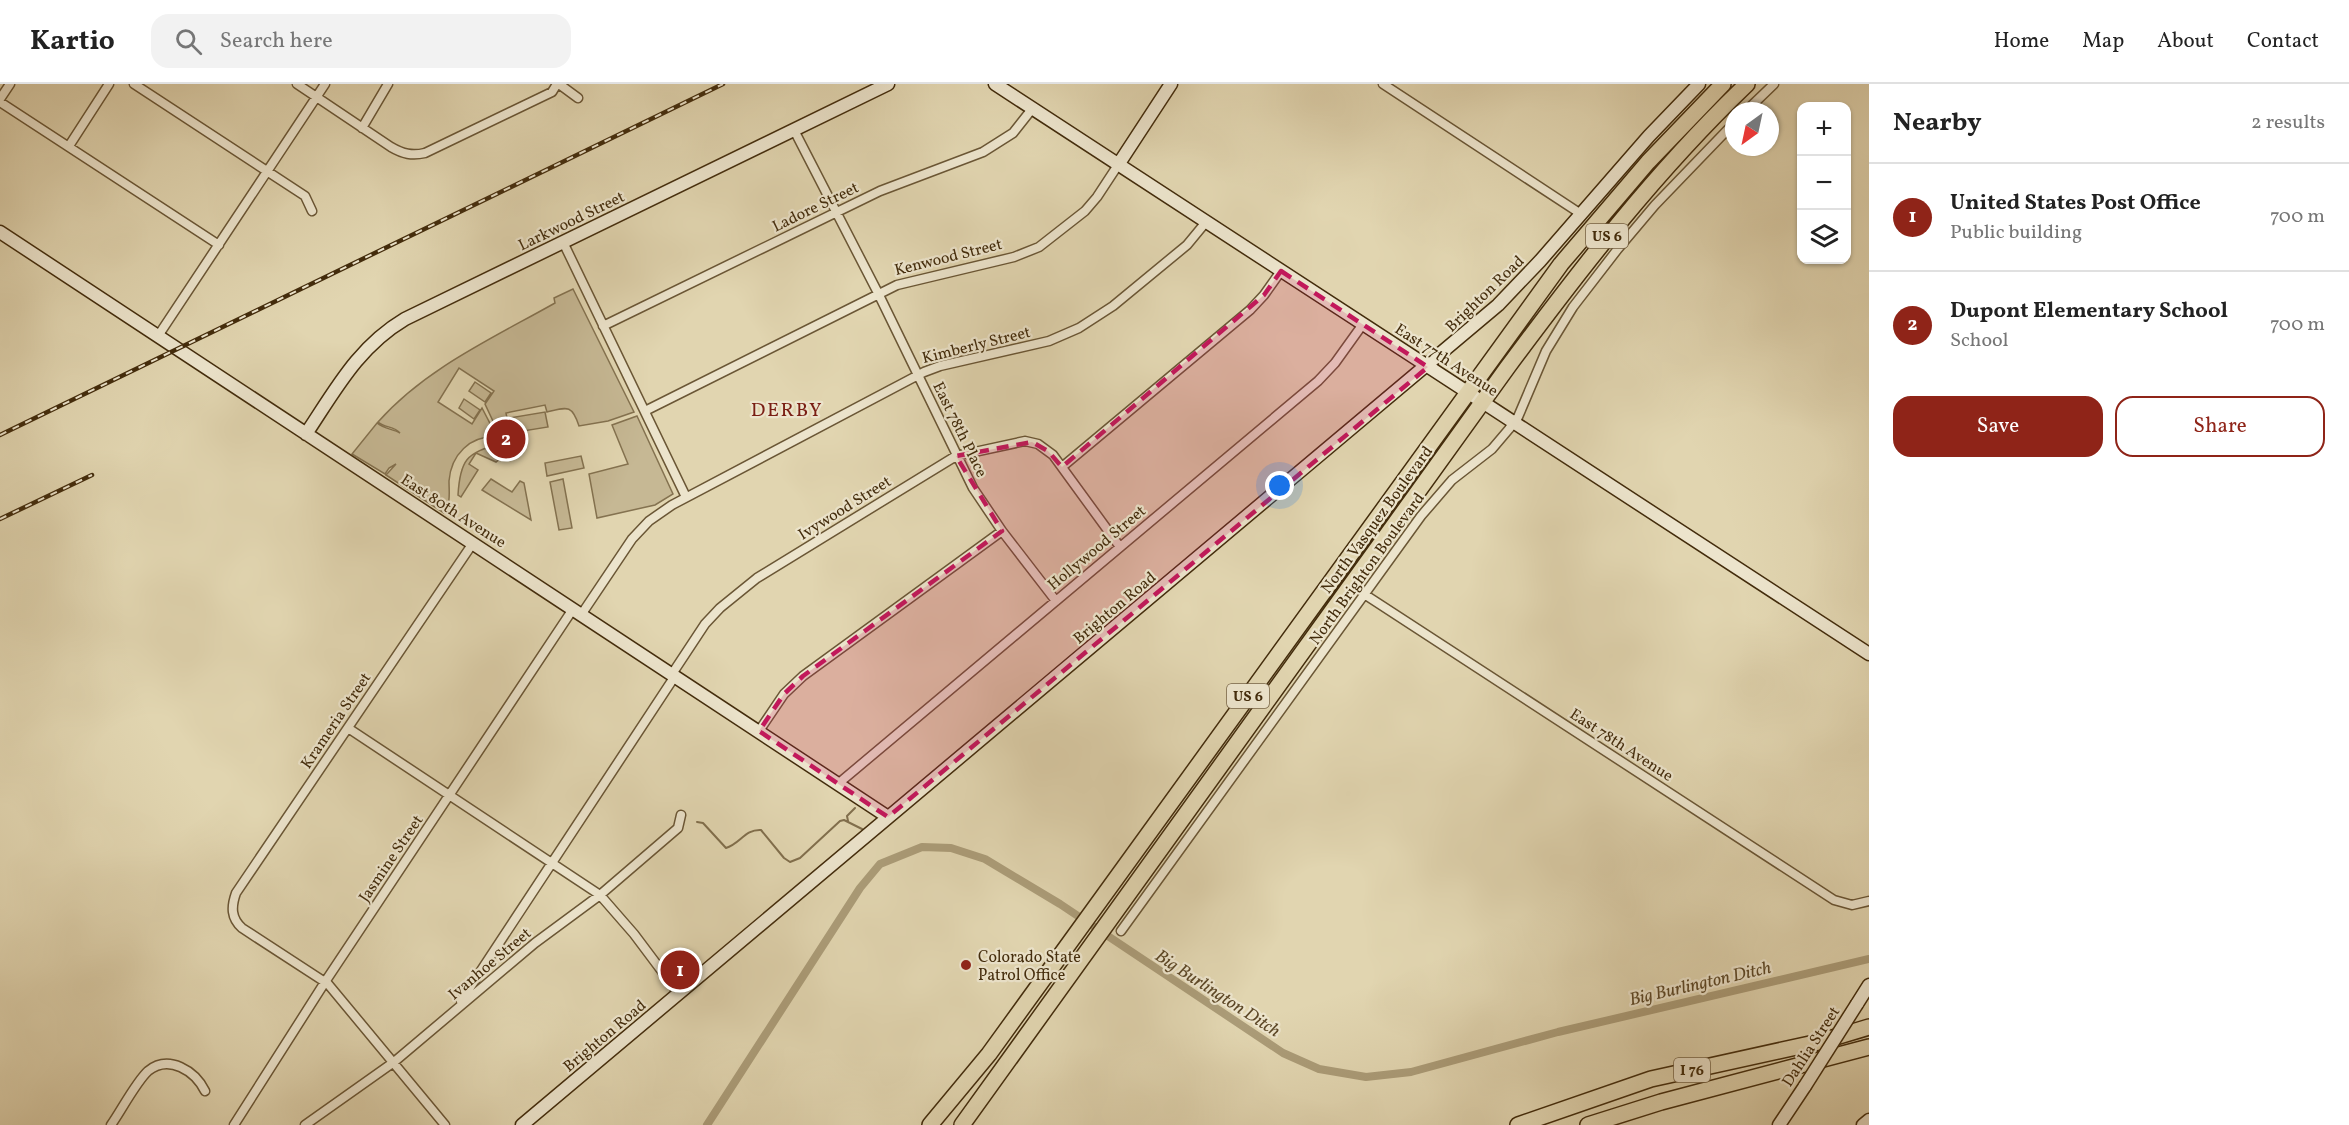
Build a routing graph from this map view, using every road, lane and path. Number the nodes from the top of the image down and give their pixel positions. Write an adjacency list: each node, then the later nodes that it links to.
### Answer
1 (10, 84): 18 (street)
2 (109, 84): 24 (street)
3 (134, 84): 26 (street)
4 (297, 84): 16 (street)
5 (325, 84): 16 (street)
6 (388, 84): 21 (street)
7 (558, 84): 17 (street); 21 (street)
8 (888, 84): 22 (street, Larkwood Street)
9 (995, 84): 20 (street, East 77th Avenue)
10 (1171, 84): 25 (street, Kenwood Street)
11 (1383, 84): 29 (street)
12 (1699, 84): 29 (street, Brighton Road)
13 (1723, 84): 41 (highway, North Vasquez Boulevard / US 6)
14 (1747, 84): 42 (highway, North Vasquez Boulevard / US 6)
15 (1774, 84): 19 (street)
16 (316, 97): 21 (street); 26 (street)
17 (578, 98)
18 (0, 100): 24 (street)
19 (1755, 102)
20 (1032, 109): 25 (street, East 77th Avenue); 28 (street, Ladore Street)
21 (362, 128)
22 (794, 130): 28 (street, East 78th Place); 32 (street, Larkwood Street)
23 (1725, 132): 44 (street, North Brighton Boulevard)
24 (69, 146): 33 (street)
25 (1118, 165): 30 (street, East 77th Avenue); 35 (street, Kenwood Street)
26 (268, 171): 27 (street); 33 (street)
27 (312, 211)
28 (837, 213): 35 (street, East 78th Place); 37 (street, Ladore Street)
29 (1581, 214): 39 (street, Brighton Road)
30 (1206, 222): 34 (street, East 77th Avenue); 40 (street, Kimberly Street)
31 (0, 232): 38 (street, East 80th Avenue)
32 (563, 242): 37 (street); 45 (street, Larkwood Street)
33 (219, 245): 38 (street)
34 (1281, 271): 36 (street, East 77th Avenue); 47 (street)
35 (878, 293): 40 (street, East 78th Place); 43 (street, Kenwood Street)
36 (1363, 324): 39 (street, East 77th Avenue); 51 (street, Hollywood Street)
37 (603, 326): 43 (street)
38 (158, 336): 45 (street, East 80th Avenue)
39 (1428, 367): 41 (street, East 77th Avenue); 62 (street, Brighton Road)
40 (918, 375): 46 (street, East 78th Place); 48 (street, Kimberly Street)
41 (1467, 392): 42 (street, East 77th Avenue); 68 (highway, North Vasquez Boulevard / US 6)
42 (1482, 402): 44 (street, East 77th Avenue); 71 (highway, North Vasquez Boulevard / US 6)
43 (645, 411): 48 (street)
44 (1514, 423): 52 (street, North Brighton Boulevard); 55 (street, East 77th Avenue)
45 (306, 434): 50 (street, East 80th Avenue)
46 (956, 456): 47 (street, Ivywood Street); 49 (street, East 78th Place); 56 (street, Ivywood Street)
47 (1062, 468): 51 (street, Ivywood Street)
48 (686, 497): 54 (street, Kimberly Street)
49 (1002, 531): 53 (street, East 78th Place); 58 (street)
50 (473, 543): 54 (street, East 80th Avenue); 57 (street, Krameria Street)
51 (1120, 547): 53 (street, Hollywood Street)
52 (1364, 594): 65 (street, East 78th Avenue); 66 (street, North Brighton Boulevard)
53 (1056, 601): 59 (street, Hollywood Street)
54 (577, 612): 56 (street, East 80th Avenue); 60 (street, Jasmine Street)
55 (1869, 654)
56 (674, 675): 58 (street, East 80th Avenue); 63 (street, Ivywood Street)
57 (348, 728): 60 (street); 67 (street, Krameria Street)
58 (759, 731): 59 (street, East 80th Avenue)
59 (839, 783): 62 (street, East 80th Avenue)
60 (450, 795): 63 (street); 67 (street, Jasmine Street)
61 (681, 815): 64 (street, Ivanhoe Street)
62 (888, 817): 70 (street, Brighton Road)
63 (553, 863): 64 (street); 72 (street, Ivywood Street)
64 (600, 895): 70 (street); 72 (street, Ivanhoe Street)
65 (1869, 901)
66 (1121, 931)
67 (325, 982): 75 (street); 79 (street, Jasmine Street)
68 (1042, 982): 71 (highway); 83 (highway, US 6)
69 (1869, 985): 87 (street, Dahlia Street, bridge)
70 (679, 994): 82 (street, Brighton Road)
71 (1056, 994): 84 (highway, US 6)
72 (452, 1014): 75 (street, Ivanhoe Street)
73 (1869, 1027): 85 (highway, I 76)
74 (1869, 1047): 86 (highway, I 76)
75 (394, 1062): 80 (street, Ivanhoe Street); 81 (street)
76 (205, 1091): 78 (street)
77 (1869, 1120): 88 (street)
78 (111, 1125)
79 (234, 1125)
80 (305, 1125)
81 (444, 1125)
82 (522, 1125)
83 (930, 1125)
84 (962, 1125)
85 (1518, 1125)
86 (1588, 1125)
87 (1779, 1125)
88 (1863, 1125)

